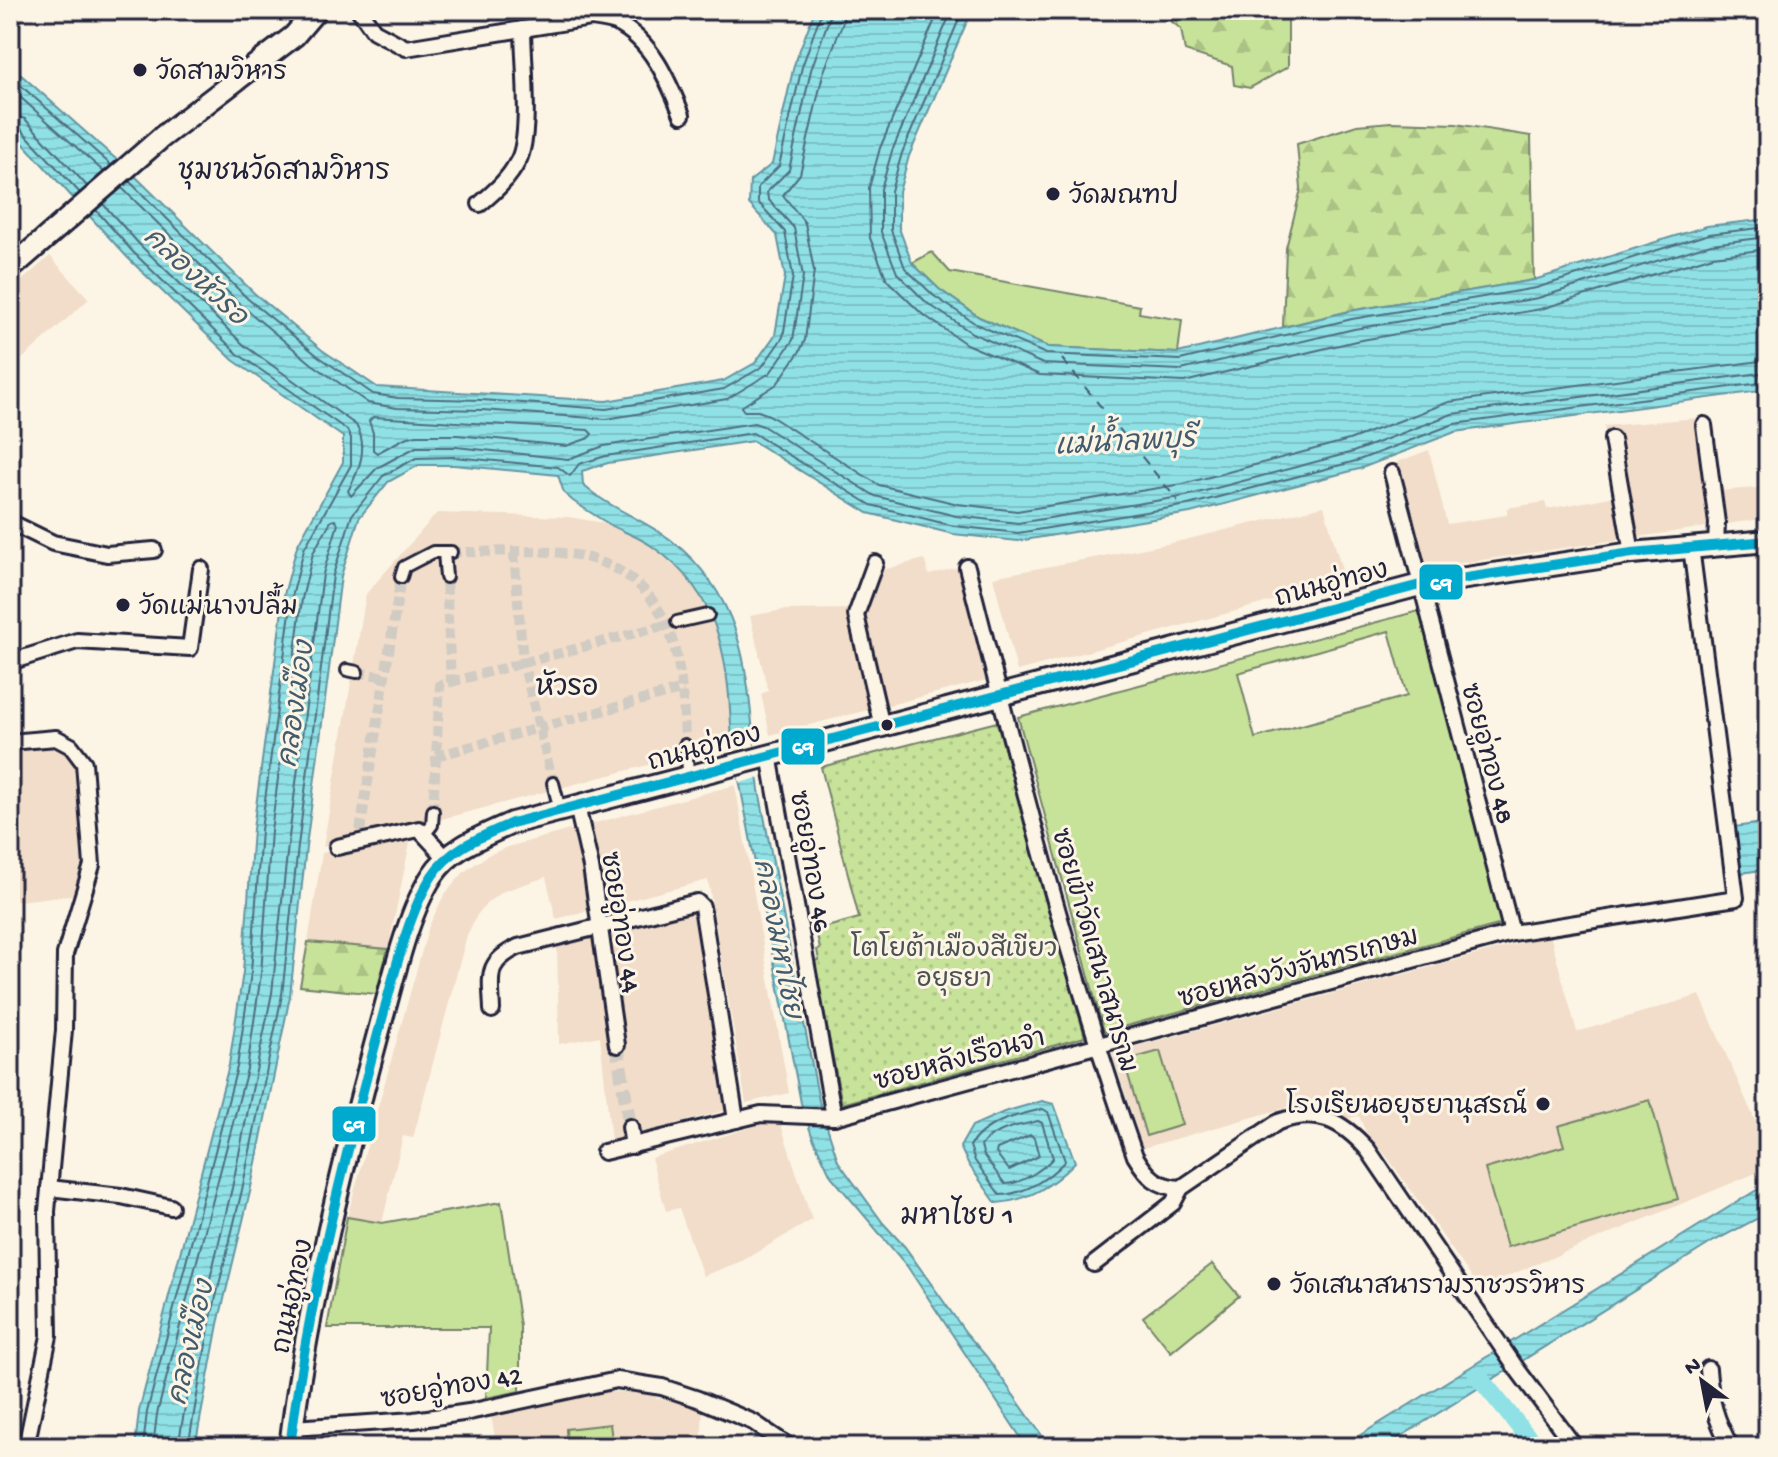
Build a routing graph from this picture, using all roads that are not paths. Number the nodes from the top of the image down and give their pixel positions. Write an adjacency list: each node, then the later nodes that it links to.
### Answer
1 (316, 10): 8 (main road)
2 (359, 10): 5 (street)
3 (621, 10): 4 (street)
4 (591, 18): 5 (street); 6 (street)
5 (523, 29): 7 (street)
6 (682, 115)
7 (480, 204)
8 (10, 269)
9 (1704, 425): 14 (street)
10 (1612, 439): 17 (street)
11 (1392, 473): 23 (street, ซอยอู่ทอง 48)
12 (10, 522): 16 (street)
13 (1768, 541): 14 (main road, ถนนอู่ทอง)
14 (1716, 545): 15 (main road, ถนนอู่ทอง)
15 (1691, 547): 17 (main road, ถนนอู่ทอง); 40 (street, ซอยหลังวังจันทรเกษม)
16 (154, 550)
17 (1632, 553): 23 (main road, ถนนอู่ทอง)
18 (875, 563): 28 (street)
19 (967, 567): 27 (street, ซอยเข้าวัดเสนาสนาราม)
20 (201, 569): 26 (street)
21 (401, 577): 22 (street)
22 (446, 577)
23 (1420, 585): 27 (main road, ถนนอู่ทอง); 40 (street, ซอยอู่ทอง 48)
24 (708, 615): 25 (street)
25 (677, 622)
26 (10, 662)
27 (1000, 697): 28 (main road, ถนนอู่ทอง); 43 (street, ซอยเข้าวัดเสนาสนาราม)
28 (882, 727): 31 (main road, ถนนอู่ทอง)
29 (10, 742): 49 (street)
30 (685, 745): 32 (street)
31 (764, 756): 32 (main road, ถนนอู่ทอง); 44 (street, ซอยอู่ทอง 46)
32 (689, 776): 34 (main road, ถนนอู่ทอง)
33 (553, 783): 34 (street)
34 (569, 808): 38 (main road, ถนนอู่ทอง); 39 (street, ซอยอู่ทอง 44)
35 (433, 811): 36 (street)
36 (424, 835): 37 (street); 38 (street)
37 (337, 847)
38 (447, 859): 54 (main road, ถนนอู่ทอง)
39 (600, 925): 41 (street); 42 (street, ซอยอู่ทอง 44); 45 (street)
40 (1512, 933): 43 (street, ซอยหลังวังจันทรเกษม)
41 (492, 1010)
42 (617, 1045)
43 (1096, 1045): 44 (street, ซอยหลังเรือนจำ); 50 (street, ซอยเข้าวัดเสนาสนาราม)
44 (829, 1117): 45 (street, ซอยหลังเรือนจำ)
45 (736, 1120): 47 (street, ซอยหลังเรือนจำ)
46 (630, 1127): 47 (street)
47 (633, 1146): 48 (street, ซอยหลังเรือนจำ)
48 (604, 1152)
49 (49, 1188): 51 (street); 55 (street)
50 (1181, 1188): 52 (street); 57 (street)
51 (171, 1207)
52 (1094, 1264)
53 (1708, 1369): 58 (street)
54 (291, 1437): 56 (street, ซอยอู่ทอง 42)
55 (26, 1447)
56 (790, 1447)
57 (1575, 1447)
58 (1731, 1447)

